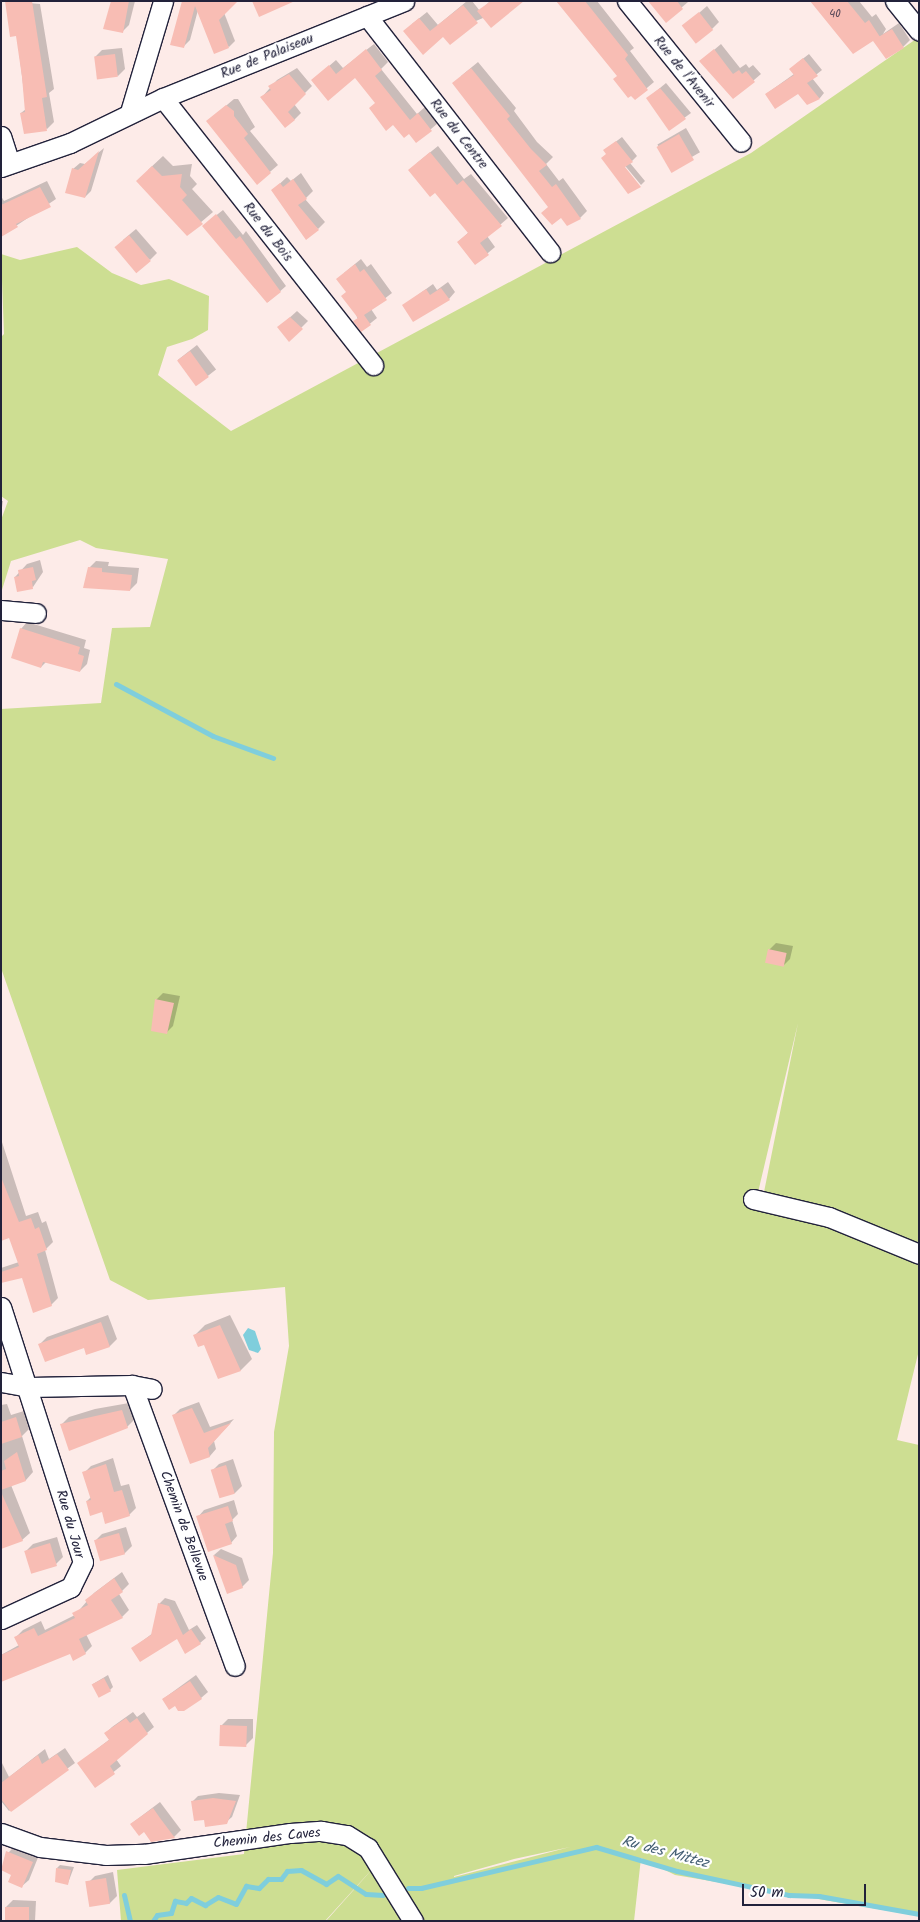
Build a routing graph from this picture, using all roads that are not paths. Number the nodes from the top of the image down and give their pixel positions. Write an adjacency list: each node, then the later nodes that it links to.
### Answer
1 (163, 1): 8 (street)
2 (404, 1): 5 (street, Rue de Palaiseau)
3 (627, 1): 10 (street, Rue de l'Avenir)
4 (895, 1): 6 (street)
5 (367, 16): 7 (street, Rue de Palaiseau); 12 (street, Rue du Centre)
6 (919, 31)
7 (163, 98): 8 (street, Rue de Palaiseau); 13 (street, Rue du Bois)
8 (130, 112): 11 (street, Rue de Palaiseau)
9 (1, 136): 11 (street)
10 (741, 142)
11 (6, 166)
12 (550, 252)
13 (373, 365)
14 (1, 610): 15 (street)
15 (36, 613)
16 (753, 1198): 17 (street)
17 (919, 1254)
18 (1, 1307): 21 (street, Rue du Jour)
19 (1, 1382): 21 (street)
20 (132, 1385): 21 (street); 22 (street); 24 (street, Chemin de Bellevue)
21 (29, 1386): 23 (street, Rue du Jour)
22 (152, 1389)
23 (1, 1619)
24 (235, 1666)
25 (1, 1833): 26 (street, Chemin des Caves)
26 (413, 1921)

